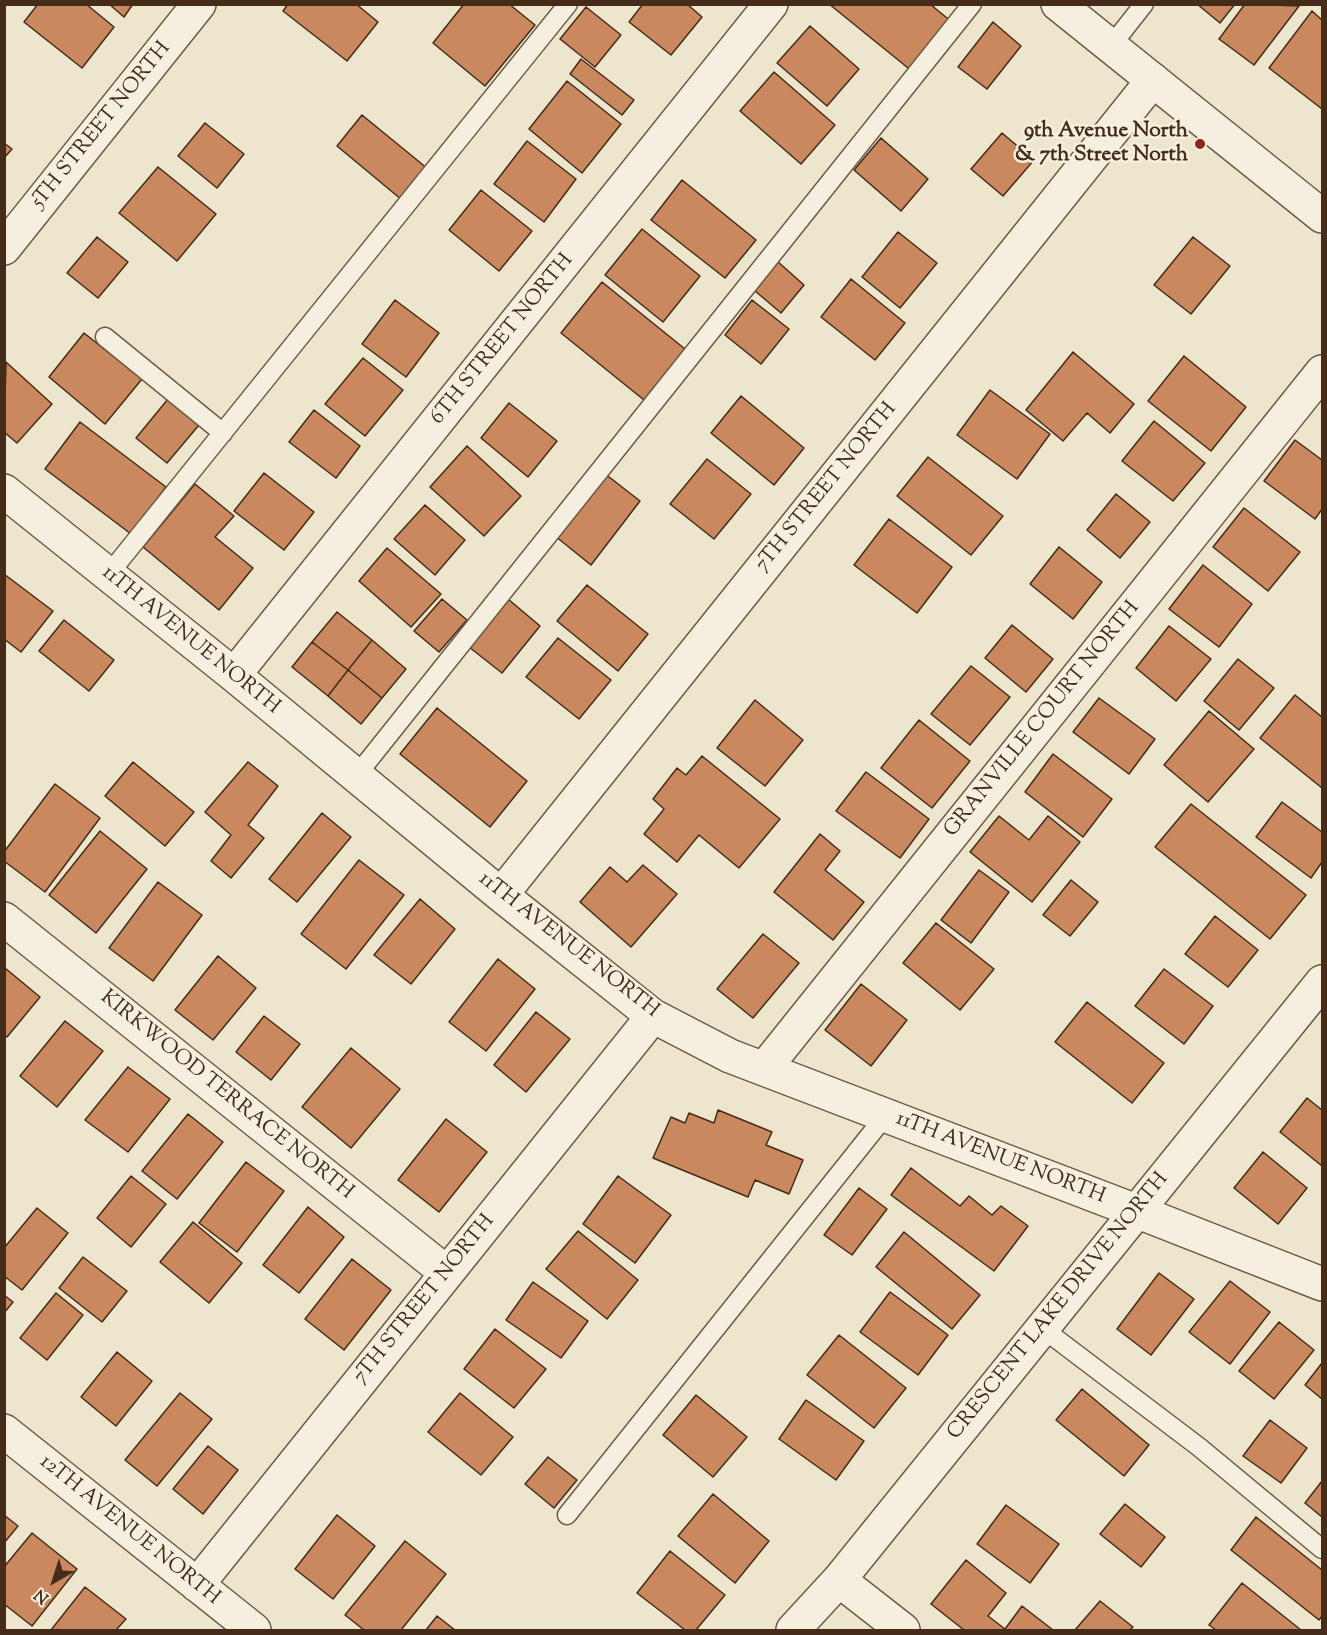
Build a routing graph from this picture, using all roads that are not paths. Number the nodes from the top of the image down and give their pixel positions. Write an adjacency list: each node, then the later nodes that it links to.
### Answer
1 (199, 4): 10 (street, 5TH STREET NORTH)
2 (568, 4): 13 (lane)
3 (771, 4): 16 (street, 6TH STREET NORTH)
4 (972, 4): 17 (lane)
5 (1058, 4): 7 (street)
6 (1144, 4): 7 (lane)
7 (1111, 46): 8 (street)
8 (1153, 80): 9 (street); 18 (street, 7TH STREET NORTH)
9 (1318, 203)
10 (4, 248)
11 (105, 337): 13 (lane)
12 (1323, 372): 22 (street, GRANVILLE COURT NORTH)
13 (223, 433): 15 (lane)
14 (4, 491): 15 (street, 11TH AVENUE NORTH)
15 (108, 575): 16 (street, 11TH AVENUE NORTH)
16 (234, 675): 17 (street, 11TH AVENUE NORTH)
17 (356, 776): 18 (street, 11TH AVENUE NORTH)
18 (501, 895): 21 (street, 11TH AVENUE NORTH)
19 (4, 919): 25 (street, KIRKWOOD TERRACE NORTH)
20 (1323, 981): 24 (street, CRESCENT LAKE DRIVE NORTH)
21 (653, 1016): 22 (street, 11TH AVENUE NORTH); 25 (street, 7TH STREET NORTH)
22 (764, 1069): 23 (street, 11TH AVENUE NORTH)
23 (886, 1115): 24 (street, 11TH AVENUE NORTH); 29 (lane)
24 (1136, 1211): 26 (street, 11TH AVENUE NORTH); 27 (street, CRESCENT LAKE DRIVE NORTH)
25 (447, 1273): 32 (street, 7TH STREET NORTH)
26 (1323, 1284)
27 (1042, 1328): 30 (lane); 31 (street, CRESCENT LAKE DRIVE NORTH)
28 (4, 1431): 32 (street, 12TH AVENUE NORTH)
29 (567, 1515)
30 (1323, 1549)
31 (839, 1580): 34 (street, CRESCENT LAKE DRIVE NORTH); 35 (street)
32 (197, 1585): 33 (street, 12TH AVENUE NORTH)
33 (254, 1630)
34 (793, 1630)
35 (903, 1630)

